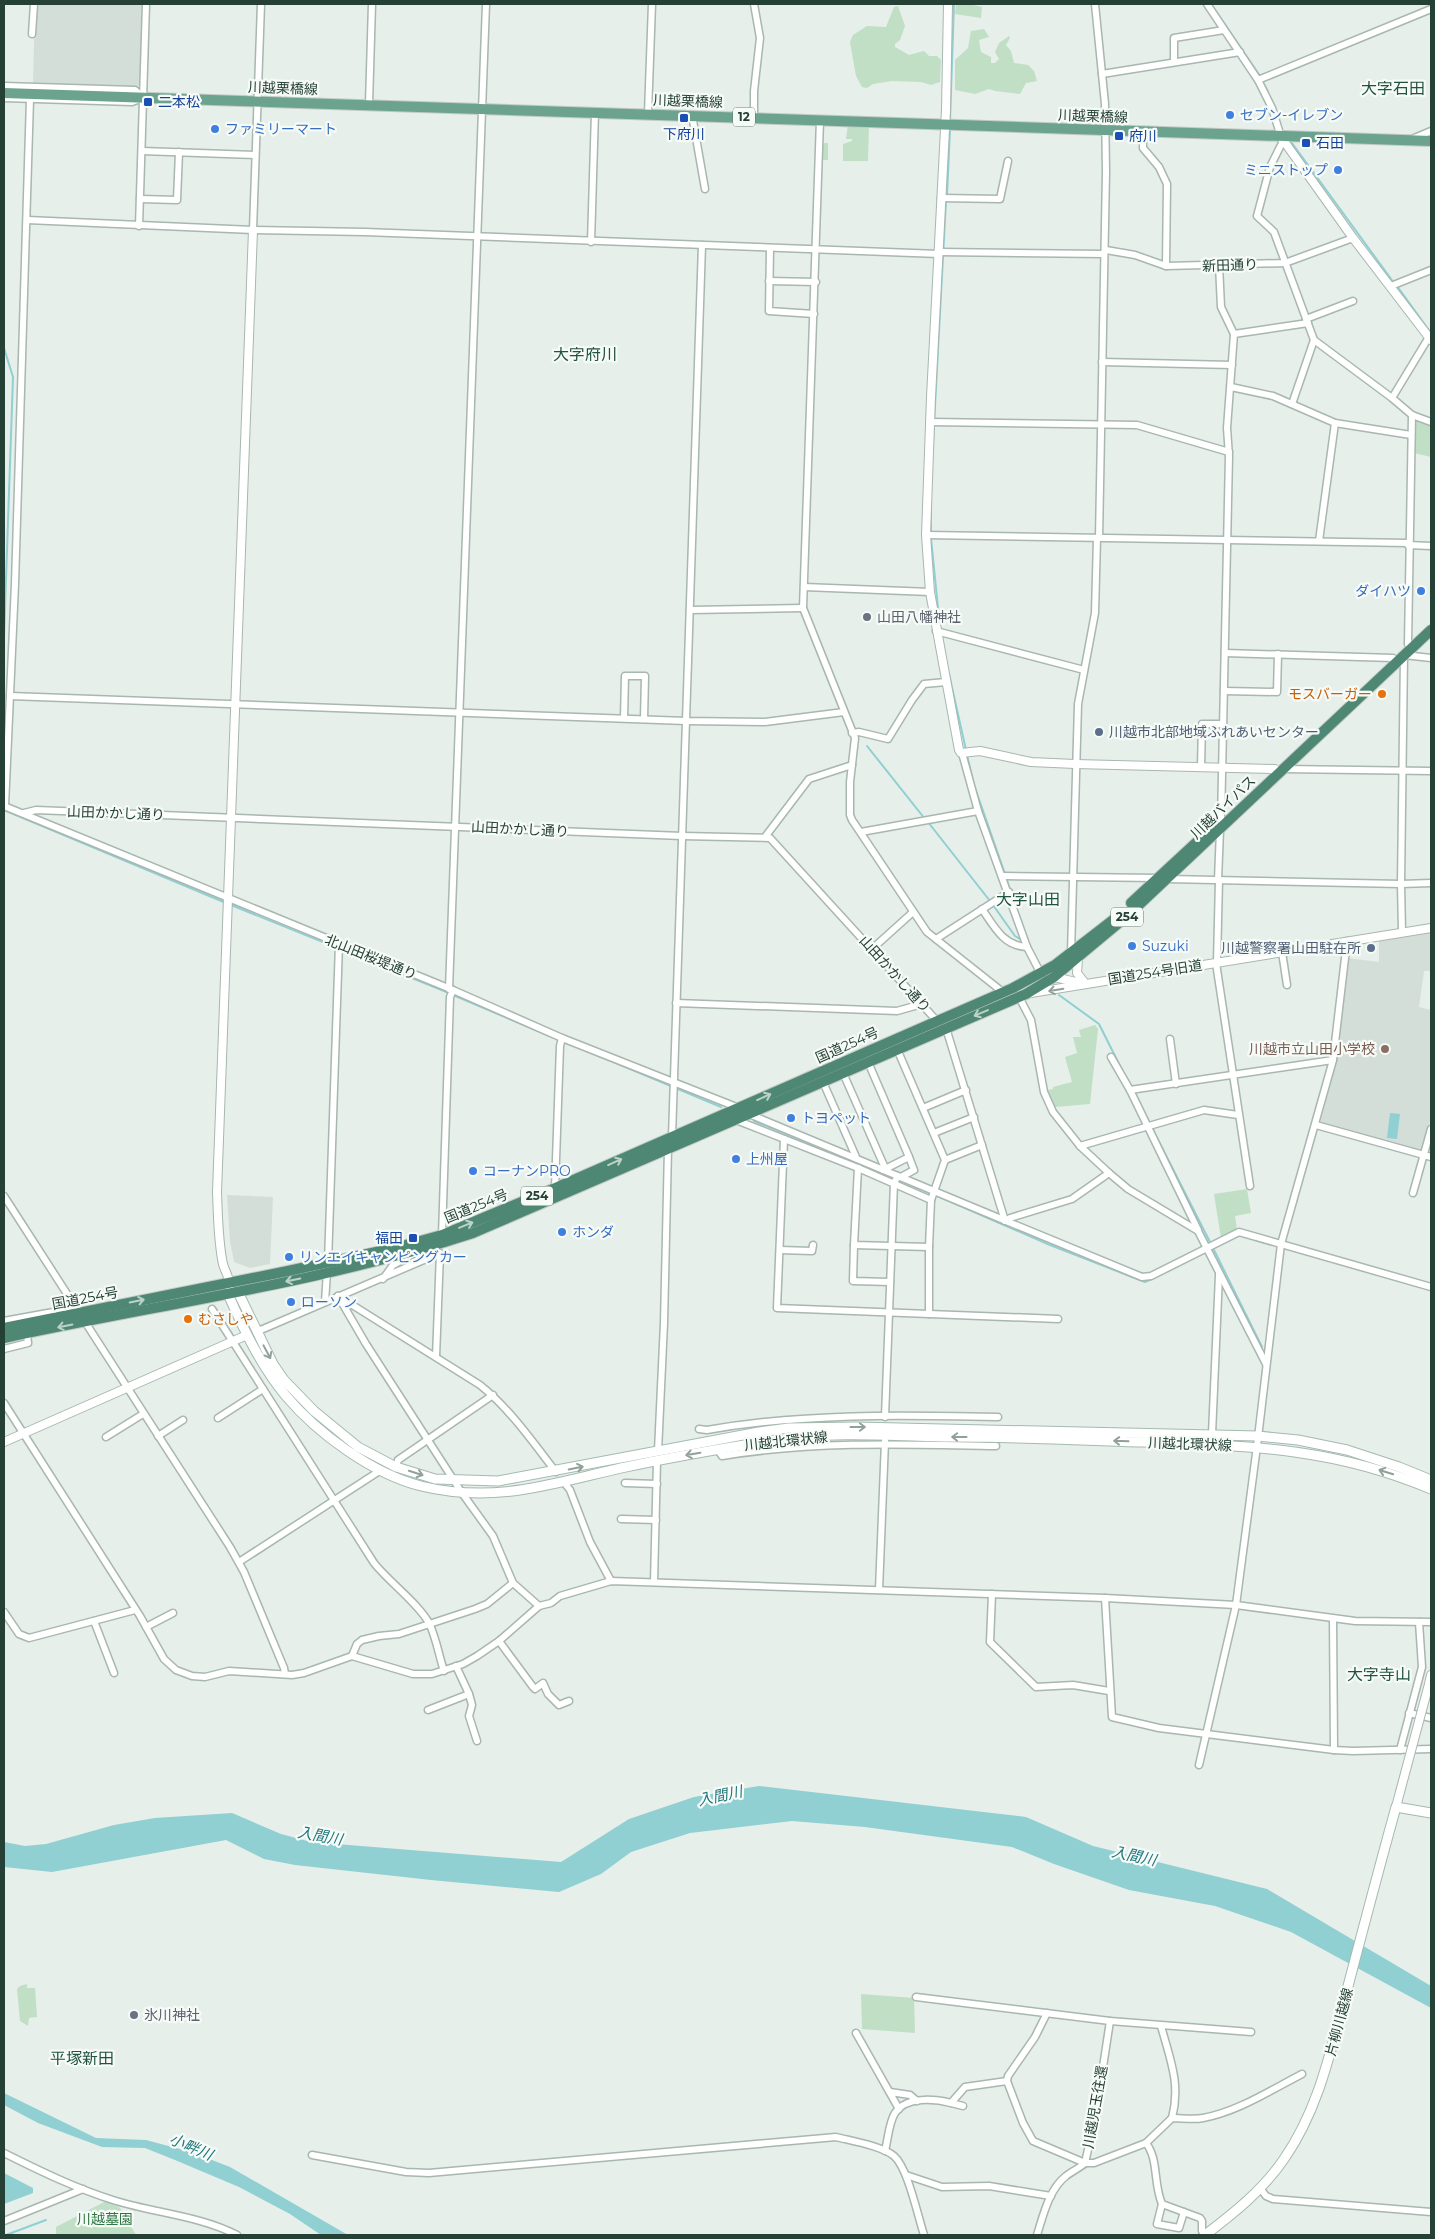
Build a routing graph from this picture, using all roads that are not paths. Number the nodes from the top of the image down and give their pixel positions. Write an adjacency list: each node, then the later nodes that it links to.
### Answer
1 (34, 4): 13 (street)
2 (146, 4): 20 (street)
3 (261, 4): 23 (street)
4 (372, 4): 24 (street)
5 (486, 4): 25 (street)
6 (652, 4): 27 (street)
7 (754, 4): 29 (street)
8 (948, 4): 31 (street)
9 (1094, 4): 16 (street)
10 (1207, 4): 12 (street)
11 (1431, 9): 17 (street)
12 (1224, 30): 14 (street); 15 (street)
13 (32, 34)
14 (1240, 52): 15 (street); 17 (street)
15 (1174, 62): 16 (street)
16 (1102, 74): 32 (street)
17 (1258, 80): 35 (street)
18 (4, 86): 20 (street)
19 (4, 93): 20 (main road, 川越栗橋線 / 12)
20 (143, 97): 22 (street); 23 (main road, 川越栗橋線 / 12); 38 (street)
21 (4, 98): 22 (street)
22 (30, 99): 45 (street)
23 (256, 100): 24 (main road, 川越栗橋線 / 12); 40 (street)
24 (369, 104): 25 (main road, 川越栗橋線 / 12)
25 (481, 108): 26 (main road, 川越栗橋線 / 12); 48 (street)
26 (595, 112): 27 (main road, 川越栗橋線 / 12); 50 (street)
27 (648, 113): 28 (main road, 川越栗橋線 / 12)
28 (692, 115): 29 (main road, 川越栗橋線 / 12); 42 (street)
29 (754, 117): 30 (main road, 川越栗橋線 / 12)
30 (820, 120): 31 (main road, 川越栗橋線 / 12); 53 (street)
31 (945, 125): 32 (main road, 川越栗橋線 / 12); 43 (street)
32 (1106, 130): 34 (main road, 川越栗橋線 / 12); 54 (street)
33 (1431, 131): 36 (street)
34 (1143, 132): 35 (main road, 川越栗橋線 / 12); 58 (street)
35 (1282, 139): 36 (main road, 川越栗橋線 / 12); 49 (street); 56 (street)
36 (1408, 140): 37 (main road, 川越栗橋線 / 12)
37 (1431, 141)
38 (142, 151): 39 (street); 44 (street)
39 (179, 152): 40 (street); 44 (street)
40 (255, 155): 47 (street)
41 (1008, 161): 43 (street)
42 (705, 189)
43 (941, 198): 55 (street)
44 (140, 200): 46 (street)
45 (27, 220): 46 (street, 新田通り); 103 (street)
46 (138, 226): 47 (street, 新田通り)
47 (253, 230): 48 (street, 新田通り); 104 (street)
48 (478, 237): 50 (street, 新田通り); 106 (street)
49 (1353, 238): 56 (street, 新田通り); 62 (street)
50 (591, 242): 51 (street, 新田通り)
51 (702, 246): 52 (street, 新田通り); 90 (street)
52 (770, 248): 53 (street, 新田通り); 60 (street)
53 (815, 249): 55 (street, 新田通り); 61 (street)
54 (1105, 252): 55 (street, 新田通り); 58 (street, 新田通り); 69 (street)
55 (939, 253): 75 (street)
56 (1285, 263): 57 (street, 新田通り); 65 (street)
57 (1219, 265): 58 (street, 新田通り); 66 (street)
58 (1166, 266)
59 (1431, 270): 62 (street)
60 (770, 281): 61 (street); 64 (street)
61 (816, 282): 64 (street)
62 (1391, 286): 67 (street)
63 (1353, 301): 65 (street)
64 (814, 314): 87 (street)
65 (1307, 321): 66 (street); 68 (street)
66 (1234, 334): 70 (street)
67 (1430, 339): 72 (street)
68 (1314, 340): 72 (street); 73 (street)
69 (1102, 362): 70 (street); 78 (street)
70 (1232, 365): 71 (street)
71 (1231, 387): 73 (street); 80 (street)
72 (1392, 398): 74 (street)
73 (1292, 404): 77 (street)
74 (1412, 415): 76 (street); 79 (street)
75 (930, 422): 78 (street); 81 (street)
76 (1431, 422)
77 (1335, 423): 79 (street); 84 (street)
78 (1101, 425): 80 (street); 82 (street)
79 (1411, 435): 85 (street)
80 (1229, 452): 83 (street)
81 (926, 535): 82 (street); 88 (street)
82 (1098, 538): 83 (street); 100 (street)
83 (1227, 540): 84 (street); 95 (street)
84 (1319, 541): 85 (street)
85 (1408, 544): 86 (street); 94 (street)
86 (1431, 546)
87 (804, 587): 88 (street); 89 (street)
88 (930, 592): 93 (street)
89 (803, 608): 90 (street); 105 (street)
90 (690, 610): 109 (street)
91 (1431, 622): 94 (highway, 川越バイパス / 254)
92 (1431, 630): 97 (highway, 川越バイパス / 254)
93 (936, 631): 100 (street); 101 (street)
94 (1408, 644): 98 (highway, 川越バイパス / 254)
95 (1225, 653): 96 (street); 102 (street)
96 (1278, 654): 98 (street); 102 (street)
97 (1404, 655): 99 (street); 117 (highway, 川越バイパス / 254); 118 (street)
98 (1393, 658): 117 (highway, 川越バイパス / 254)
99 (1431, 658)
100 (1084, 670): 113 (street)
101 (946, 682): 111 (street); 112 (street)
102 (1224, 691): 110 (street)
103 (10, 696): 104 (street); 120 (street)
104 (234, 704): 106 (street); 123 (street)
105 (844, 712): 109 (street); 111 (street)
106 (460, 714): 107 (street); 125 (street)
107 (624, 718): 108 (street); 108 (street)
108 (644, 719): 109 (street)
109 (686, 721): 127 (street)
110 (1222, 724): 115 (street); 116 (street)
111 (852, 732): 114 (street)
112 (962, 753): 113 (street); 121 (street)
113 (1076, 764): 115 (street); 130 (street)
114 (852, 765): 126 (street); 128 (street)
115 (1201, 767): 116 (street)
116 (1221, 767): 117 (street); 124 (street)
117 (1279, 769): 118 (street); 124 (highway, 川越バイパス / 254)
118 (1402, 770): 119 (street); 134 (street)
119 (1431, 771)
120 (4, 806): 122 (street, 北山田桜堤通り)
121 (978, 811): 126 (street); 129 (street)
122 (24, 813): 123 (street, 山田かかし通り); 136 (street, 北山田桜堤通り)
123 (230, 818): 125 (street, 山田かかし通り); 136 (street)
124 (1220, 825): 131 (highway, 川越バイパス / 254); 132 (street)
125 (455, 826): 127 (street, 山田かかし通り); 153 (street)
126 (861, 832): 138 (street)
127 (682, 836): 128 (street, 山田かかし通り); 156 (street)
128 (765, 838): 145 (street, 山田かかし通り)
129 (1003, 876): 130 (street); 135 (street)
130 (1073, 877): 131 (street); 147 (street)
131 (1164, 878): 132 (street); 147 (highway, 川越バイパス / 254)
132 (1219, 880): 134 (street); 148 (street)
133 (1431, 883): 134 (street)
134 (1401, 884): 140 (street)
135 (1008, 892): 137 (street); 144 (street)
136 (227, 896): 143 (street, 北山田桜堤通り); 216 (street)
137 (982, 909): 141 (street); 144 (street)
138 (913, 912): 141 (street); 145 (street)
139 (1431, 928): 140 (street, 国道254号旧道)
140 (1402, 932): 142 (street, 国道254号旧道)
141 (936, 939): 154 (street)
142 (1347, 941): 146 (street, 国道254号旧道); 164 (street)
143 (339, 944): 153 (street, 北山田桜堤通り); 212 (street)
144 (1027, 947): 149 (street)
145 (872, 949): 157 (street, 山田かかし通り)
146 (1282, 952): 148 (street, 国道254号旧道); 152 (street)
147 (1074, 956): 149 (highway, 川越バイパス / 254); 150 (highway, 川越バイパス / 254); 151 (street)
148 (1216, 962): 151 (street, 国道254号旧道); 167 (street)
149 (1041, 974): 150 (street); 154 (highway, 国道254号 / 254)
150 (1054, 977): 151 (street); 155 (highway, 川越バイパス / 254)
151 (1086, 983): 155 (street, 国道254号旧道, one-way to 155)
152 (1287, 985)
153 (451, 989): 160 (street, 北山田桜堤通り); 203 (street)
154 (1004, 992): 158 (highway, 国道254号 / 254)
155 (1022, 996): 159 (highway, 国道254号 / 254, one-way to 159); 185 (street)
156 (676, 1004): 157 (street); 168 (street)
157 (922, 1004): 158 (street, 山田かかし通り)
158 (937, 1021): 174 (highway, 国道254号 / 254, one-way to 158)
159 (946, 1028): 162 (highway, 国道254号 / 254); 171 (street)
160 (562, 1038): 168 (street, 北山田桜堤通り); 197 (street)
161 (1170, 1039): 170 (street)
162 (897, 1049): 165 (highway, 国道254号 / 254); 173 (street)
163 (1111, 1056): 172 (street)
164 (1333, 1060): 167 (street); 179 (street)
165 (868, 1062): 166 (highway, 国道254号 / 254); 190 (street)
166 (843, 1073): 169 (highway, 国道254号 / 254); 193 (street)
167 (1232, 1076): 170 (street); 175 (street)
168 (672, 1082): 174 (street, 北山田桜堤通り); 182 (street)
169 (823, 1082): 174 (highway, 国道254号 / 254); 188 (street)
170 (1176, 1084): 172 (street)
171 (966, 1090): 173 (street); 176 (street)
172 (1130, 1090): 178 (street)
173 (923, 1108): 181 (street)
174 (743, 1110): 177 (highway, 国道254号 / 254); 182 (highway, 国道254号 / 254); 188 (street, 北山田桜堤通り)
175 (1238, 1115): 178 (street); 196 (street)
176 (974, 1117): 181 (street); 184 (street)
177 (735, 1119): 183 (street); 186 (highway, 国道254号 / 254)
178 (1148, 1125): 185 (street); 202 (street)
179 (1316, 1125): 187 (street); 204 (street)
180 (1431, 1129): 187 (street)
181 (934, 1133): 191 (street)
182 (672, 1137): 197 (highway, 国道254号 / 254, one-way to 182)
183 (784, 1139): 192 (street); 210 (street)
184 (982, 1145): 191 (street); 201 (street)
185 (1080, 1146): 194 (street)
186 (668, 1149): 211 (highway, 国道254号 / 254); 259 (street)
187 (1424, 1155): 189 (street); 198 (street)
188 (856, 1157): 193 (street, 北山田桜堤通り)
189 (1431, 1157)
190 (909, 1158): 193 (street); 195 (street)
191 (945, 1160): 199 (street)
192 (858, 1168): 195 (street); 206 (street)
193 (884, 1169): 195 (street, 北山田桜堤通り)
194 (1109, 1173): 201 (street); 202 (street)
195 (897, 1179): 199 (street); 207 (street)
196 (1250, 1186)
197 (556, 1188): 203 (highway, 国道254号 / 254, one-way to 197)
198 (1413, 1193)
199 (932, 1195): 201 (street); 208 (street)
200 (4, 1196): 222 (street)
201 (1006, 1221): 209 (street)
202 (1198, 1231): 209 (street)
203 (442, 1235): 212 (highway, 国道254号 / 254)
204 (1282, 1244): 209 (street); 217 (street); 235 (street)
205 (813, 1245): 210 (street)
206 (854, 1245): 207 (street); 215 (street)
207 (892, 1246): 208 (street); 215 (street)
208 (930, 1247): 224 (street)
209 (1209, 1247): 213 (street)
210 (780, 1250): 223 (street)
211 (414, 1252): 212 (highway, 国道254号 / 254); 214 (street)
212 (327, 1267): 216 (highway, 国道254号 / 254); 218 (highway, 国道254号 / 254, one-way to 218); 220 (street)
213 (1219, 1274): 235 (street); 248 (street)
214 (382, 1280): 219 (street); 234 (street)
215 (890, 1282): 223 (street)
216 (230, 1283): 218 (street); 222 (highway, 国道254号 / 254, one-way to 216)
217 (1431, 1287)
218 (233, 1293): 227 (highway, 国道254号 / 254); 229 (main road, 川越北環状線)
219 (338, 1296): 220 (street); 234 (street); 252 (street)
220 (325, 1302): 229 (street)
221 (212, 1309): 232 (street)
222 (77, 1310): 226 (street); 227 (street); 228 (highway, 国道254号 / 254)
223 (890, 1312): 224 (street); 241 (street)
224 (928, 1314): 225 (street)
225 (1058, 1319)
226 (4, 1321)
227 (85, 1322): 230 (highway, 国道254号 / 254, one-way to 230); 236 (street)
228 (4, 1328)
229 (252, 1333): 232 (street); 260 (main road, 川越北環状線, one-way to 260); 261 (main road, 川越北環状線)
230 (27, 1334): 231 (highway, 国道254号 / 254); 233 (street)
231 (4, 1338)
232 (231, 1342): 236 (street); 237 (street)
233 (4, 1349)
234 (436, 1358): 238 (street)
235 (1266, 1364): 250 (street)
236 (128, 1387): 240 (street); 247 (street)
237 (263, 1389): 243 (street); 270 (street)
238 (494, 1396): 252 (street); 262 (street)
239 (4, 1403): 247 (street)
240 (144, 1414): 249 (street); 251 (street)
241 (886, 1416): 242 (street); 245 (street)
242 (998, 1417)
243 (218, 1418)
244 (183, 1420): 249 (street)
245 (721, 1428): 246 (street); 253 (street)
246 (699, 1429)
247 (23, 1434): 254 (street); 282 (street)
248 (1212, 1434): 250 (main road, 川越北環状線); 253 (main road, 川越北環状線, one-way to 248)
249 (158, 1436): 273 (street)
250 (1258, 1436): 257 (street); 264 (main road, 川越北環状線)
251 (106, 1437)
252 (428, 1438): 260 (street); 263 (street)
253 (722, 1439): 259 (main road, 川越北環状線)
254 (4, 1442)
255 (885, 1442): 256 (street); 258 (street); 277 (street)
256 (996, 1446)
257 (1257, 1446): 258 (main road, 川越北環状線, one-way to 258); 268 (main road, 川越北環状線, one-way to 257); 280 (street)
258 (718, 1450): 259 (main road, 川越北環状線, one-way to 259)
259 (658, 1456): 262 (main road, 川越北環状線, one-way to 259); 265 (main road, 川越北環状線); 267 (street)
260 (396, 1467): 263 (main road, 川越北環状線, one-way to 263)
261 (381, 1470): 269 (main road, 川越北環状線); 270 (street)
262 (556, 1472): 263 (main road, 川越北環状線)
263 (456, 1480): 269 (street)
264 (1431, 1480)
265 (563, 1481): 269 (main road, 川越北環状線); 274 (street)
266 (625, 1483): 267 (street)
267 (657, 1484): 272 (street)
268 (1431, 1490)
269 (462, 1493): 276 (street)
270 (334, 1500): 273 (street); 289 (street)
271 (621, 1519): 272 (street)
272 (656, 1520): 275 (street)
273 (238, 1562): 296 (street)
274 (611, 1581): 275 (street); 281 (street)
275 (654, 1582): 277 (street)
276 (514, 1583): 281 (street); 289 (street)
277 (879, 1590): 278 (street)
278 (992, 1594): 279 (street); 298 (street)
279 (1106, 1598): 280 (street); 298 (street)
280 (1236, 1605): 285 (street); 304 (street)
281 (539, 1606): 291 (street)
282 (135, 1610): 286 (street); 290 (street)
283 (4, 1612): 286 (street)
284 (173, 1613): 290 (street)
285 (1334, 1619): 287 (street); 307 (street)
286 (94, 1621): 295 (street)
287 (1419, 1622): 288 (street); 302 (street)
288 (1431, 1622)
289 (429, 1624): 292 (street); 294 (street)
290 (146, 1627): 296 (street)
291 (499, 1640): 293 (street); 300 (street)
292 (352, 1656): 294 (street); 296 (street)
293 (456, 1666): 294 (street); 299 (street)
294 (444, 1671)
295 (114, 1674)
296 (285, 1674)
297 (1431, 1675): 310 (street, bridge)
298 (1109, 1691): 304 (street)
299 (469, 1694): 301 (street); 305 (street)
300 (570, 1701)
301 (428, 1710)
302 (1409, 1713): 303 (street); 308 (street)
303 (1431, 1718)
304 (1206, 1733): 307 (street); 309 (street)
305 (477, 1741)
306 (1431, 1749): 308 (street)
307 (1334, 1750): 308 (street)
308 (1400, 1750)
309 (1199, 1765)
310 (1396, 1807): 311 (main road); 332 (main road, 片柳川越線)
311 (1431, 1813)
312 (916, 1996): 313 (street)
313 (1047, 2013): 314 (street); 319 (street)
314 (1110, 2021): 315 (street); 330 (street, 川越児玉往還)
315 (1160, 2026): 316 (street); 325 (street)
316 (1251, 2032)
317 (856, 2033): 320 (street)
318 (1302, 2074): 325 (street)
319 (1007, 2081): 322 (street); 330 (street)
320 (890, 2092): 321 (street); 324 (street)
321 (917, 2101): 322 (street); 324 (street)
322 (951, 2103): 323 (street)
323 (963, 2106)
324 (899, 2108): 327 (street)
325 (1172, 2118): 326 (street)
326 (1146, 2143): 330 (street); 335 (street)
327 (885, 2151): 329 (street); 331 (street)
328 (4, 2153): 333 (street)
329 (312, 2155)
330 (1085, 2163): 334 (street, 川越児玉往還)
331 (906, 2175): 334 (street); 340 (street)
332 (1260, 2188): 337 (street); 342 (main road, 片柳川越線)
333 (83, 2189): 338 (street); 339 (street)
334 (1051, 2196): 341 (street, 川越児玉往還)
335 (1162, 2204): 336 (street); 336 (street)
336 (1184, 2212): 342 (street)
337 (1431, 2212)
338 (4, 2220)
339 (237, 2235)
340 (924, 2235)
341 (1037, 2235)
342 (1205, 2235)

